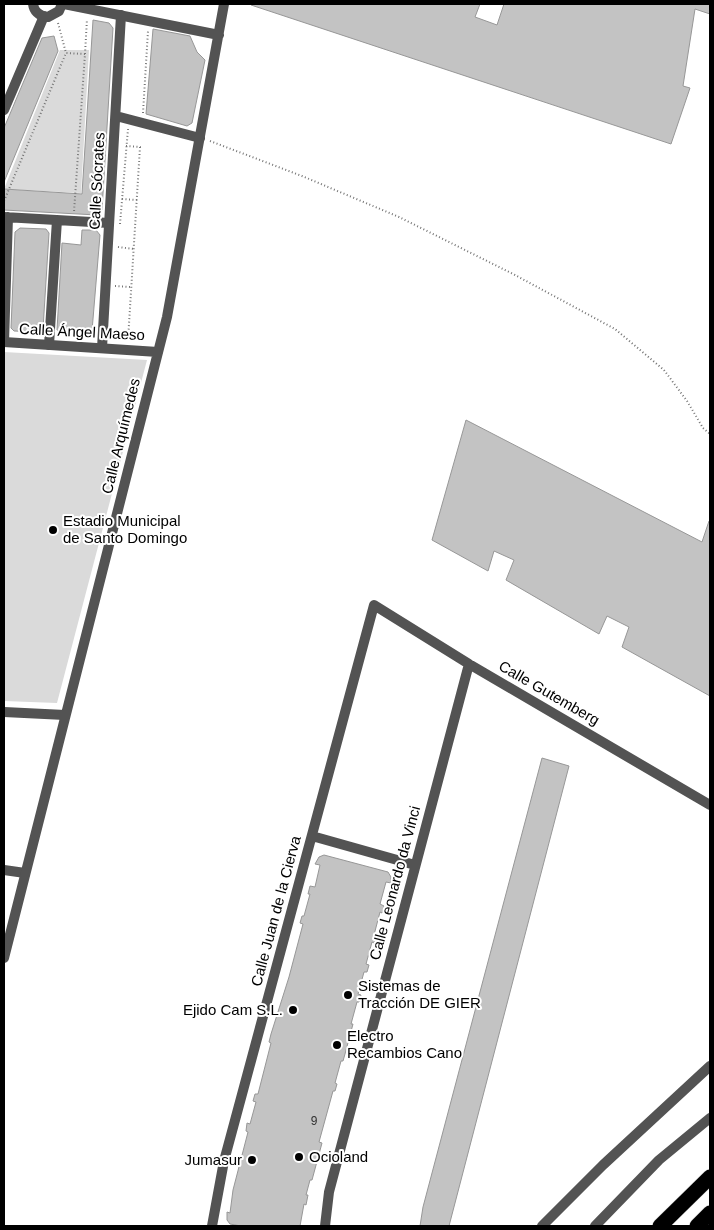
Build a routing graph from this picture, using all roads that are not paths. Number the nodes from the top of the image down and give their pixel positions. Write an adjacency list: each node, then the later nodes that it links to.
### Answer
1 (33, 4): 4 (street)
2 (63, 4): 4 (street); 5 (street)
3 (224, 4): 6 (street, Calle Arquímedes)
4 (44, 16): 7 (street)
5 (121, 16): 6 (street); 8 (street, Calle Sócrates)
6 (220, 35): 9 (street, Calle Arquímedes)
7 (4, 110)
8 (116, 116): 9 (street); 12 (street, Calle Sócrates)
9 (200, 138): 16 (street, Calle Arquímedes)
10 (6, 217): 11 (street); 13 (street)
11 (57, 220): 12 (street); 14 (street)
12 (109, 223): 15 (street, Calle Sócrates)
13 (4, 342): 14 (street, Calle Ángel Maeso)
14 (49, 345): 15 (street, Calle Ángel Maeso)
15 (102, 348): 16 (street, Calle Ángel Maeso)
16 (158, 352): 20 (street, Calle Arquímedes)
17 (374, 605): 18 (street, Calle Gutemberg); 22 (street, Calle Juan de la Cierva)
18 (469, 664): 21 (street, Calle Gutemberg); 23 (street, Calle Leonardo da Vinci)
19 (4, 712): 20 (street)
20 (65, 715): 25 (street, Calle Arquímedes)
21 (710, 805)
22 (312, 836): 23 (street); 31 (street, Calle Juan de la Cierva)
23 (415, 865): 32 (street, Calle Leonardo da Vinci)
24 (4, 870): 25 (street)
25 (25, 873): 26 (street, Calle Arquímedes)
26 (4, 958)
27 (710, 1066): 33 (street)
28 (710, 1118): 34 (street)
29 (710, 1177): 35 (highway)
30 (710, 1213): 36 (highway)
31 (212, 1226)
32 (325, 1226)
33 (542, 1226)
34 (595, 1226)
35 (660, 1226)
36 (696, 1226)

